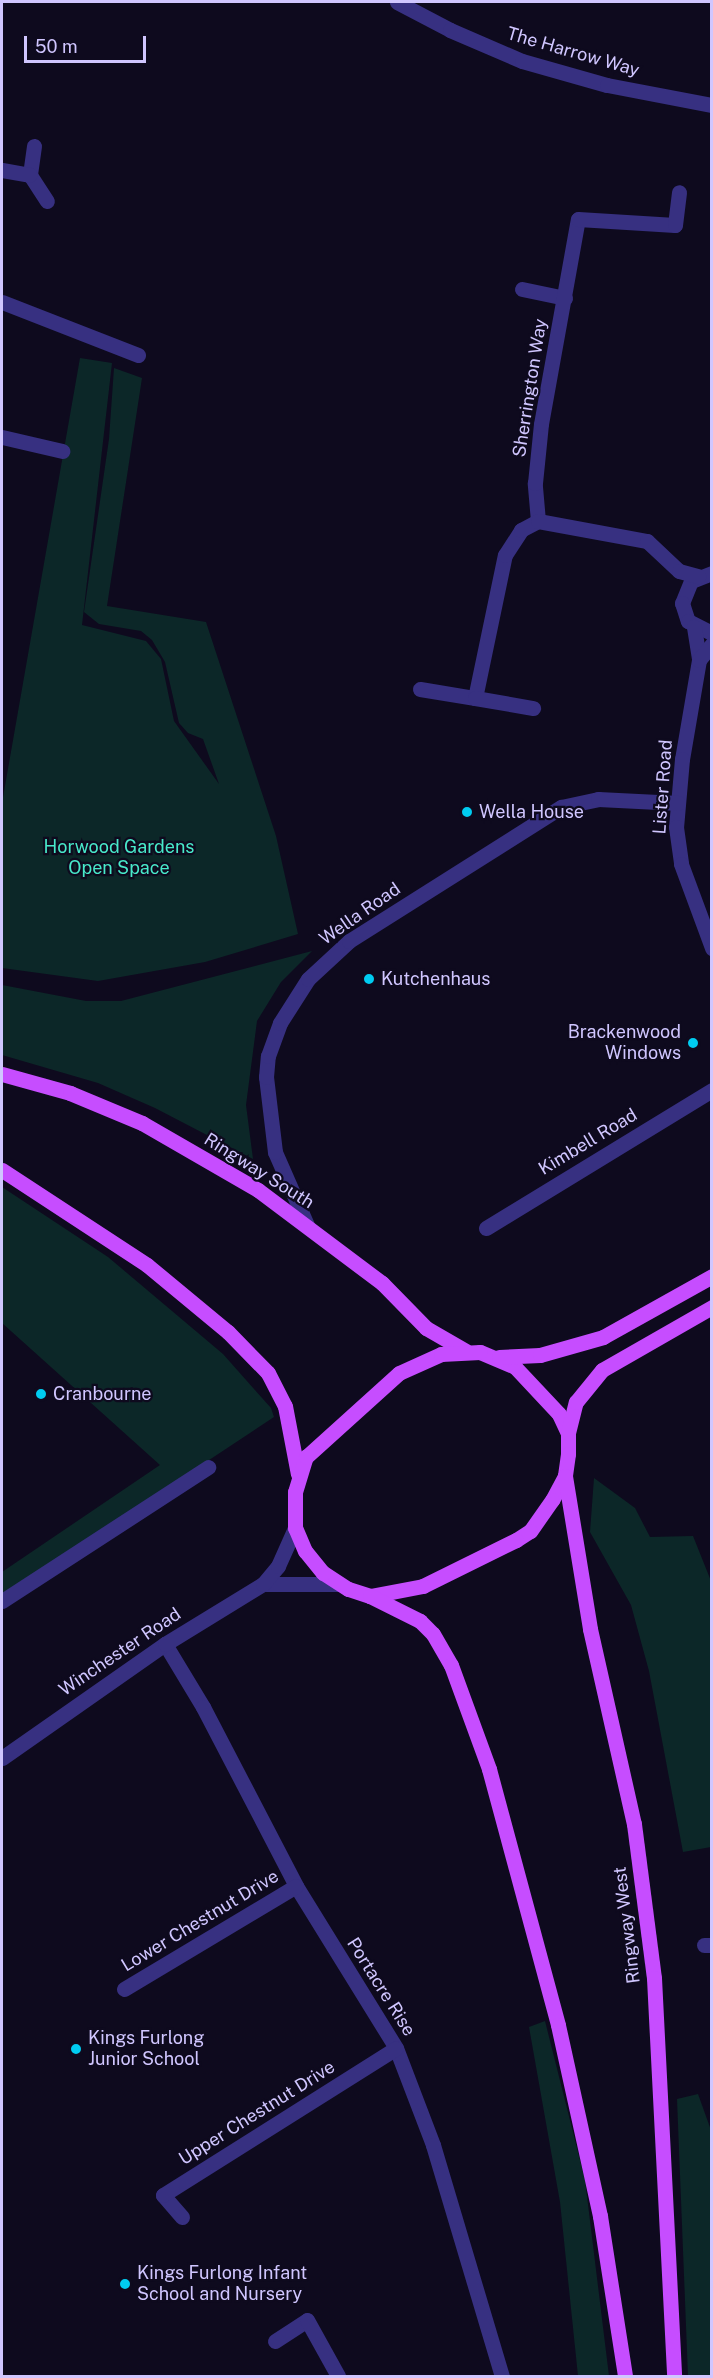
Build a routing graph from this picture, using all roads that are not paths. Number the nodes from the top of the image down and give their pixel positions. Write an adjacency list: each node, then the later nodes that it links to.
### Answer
1 (397, 2): 2 (street, The Harrow Way)
2 (711, 105)
3 (34, 146): 5 (street)
4 (2, 170): 5 (street)
5 (30, 175): 7 (street)
6 (679, 192): 9 (street, Sherrington Way)
7 (47, 201)
8 (522, 289): 9 (street, Sherrington Way)
9 (565, 298): 14 (street, Sherrington Way)
10 (2, 302): 11 (street)
11 (138, 355)
12 (2, 437): 13 (street)
13 (62, 451)
14 (538, 521): 15 (street); 23 (street)
15 (681, 572): 16 (street); 17 (street)
16 (705, 574): 17 (street)
17 (683, 594): 18 (street, Lister Road)
18 (694, 627): 19 (street); 21 (street, Lister Road)
19 (711, 633)
20 (711, 644): 21 (street, Lister Road)
21 (699, 660): 25 (street, Lister Road)
22 (420, 689): 23 (street)
23 (475, 698): 24 (street)
24 (533, 708)
25 (678, 803): 26 (street, Lister Road); 30 (street, Wella Road)
26 (711, 948)
27 (2, 1074): 30 (main road, Ringway South)
28 (711, 1090): 31 (street, Kimbell Road)
29 (2, 1170): 39 (main road)
30 (307, 1224): 34 (main road, Ringway South)
31 (486, 1228)
32 (711, 1276): 35 (main road)
33 (711, 1307): 36 (main road)
34 (466, 1352): 35 (main road); 39 (main road)
35 (498, 1358): 36 (main road)
36 (568, 1433): 38 (main road)
37 (208, 1467): 44 (street)
38 (565, 1476): 43 (main road); 55 (main road, Ringway West)
39 (298, 1477): 40 (main road)
40 (295, 1528): 41 (street, Winchester Road); 42 (main road)
41 (263, 1584): 42 (street); 45 (street, Winchester Road)
42 (339, 1584): 43 (main road)
43 (370, 1596): 54 (main road)
44 (2, 1601)
45 (165, 1644): 46 (street, Winchester Road); 47 (street, Portacre Rise)
46 (2, 1758)
47 (296, 1886): 48 (street, Lower Chestnut Drive); 49 (street, Portacre Rise)
48 (124, 1989)
49 (396, 2048): 50 (street, Upper Chestnut Drive); 53 (street, Portacre Rise)
50 (182, 2217)
51 (275, 2341): 52 (street)
52 (338, 2376)
53 (502, 2376)
54 (625, 2376)
55 (674, 2376)

